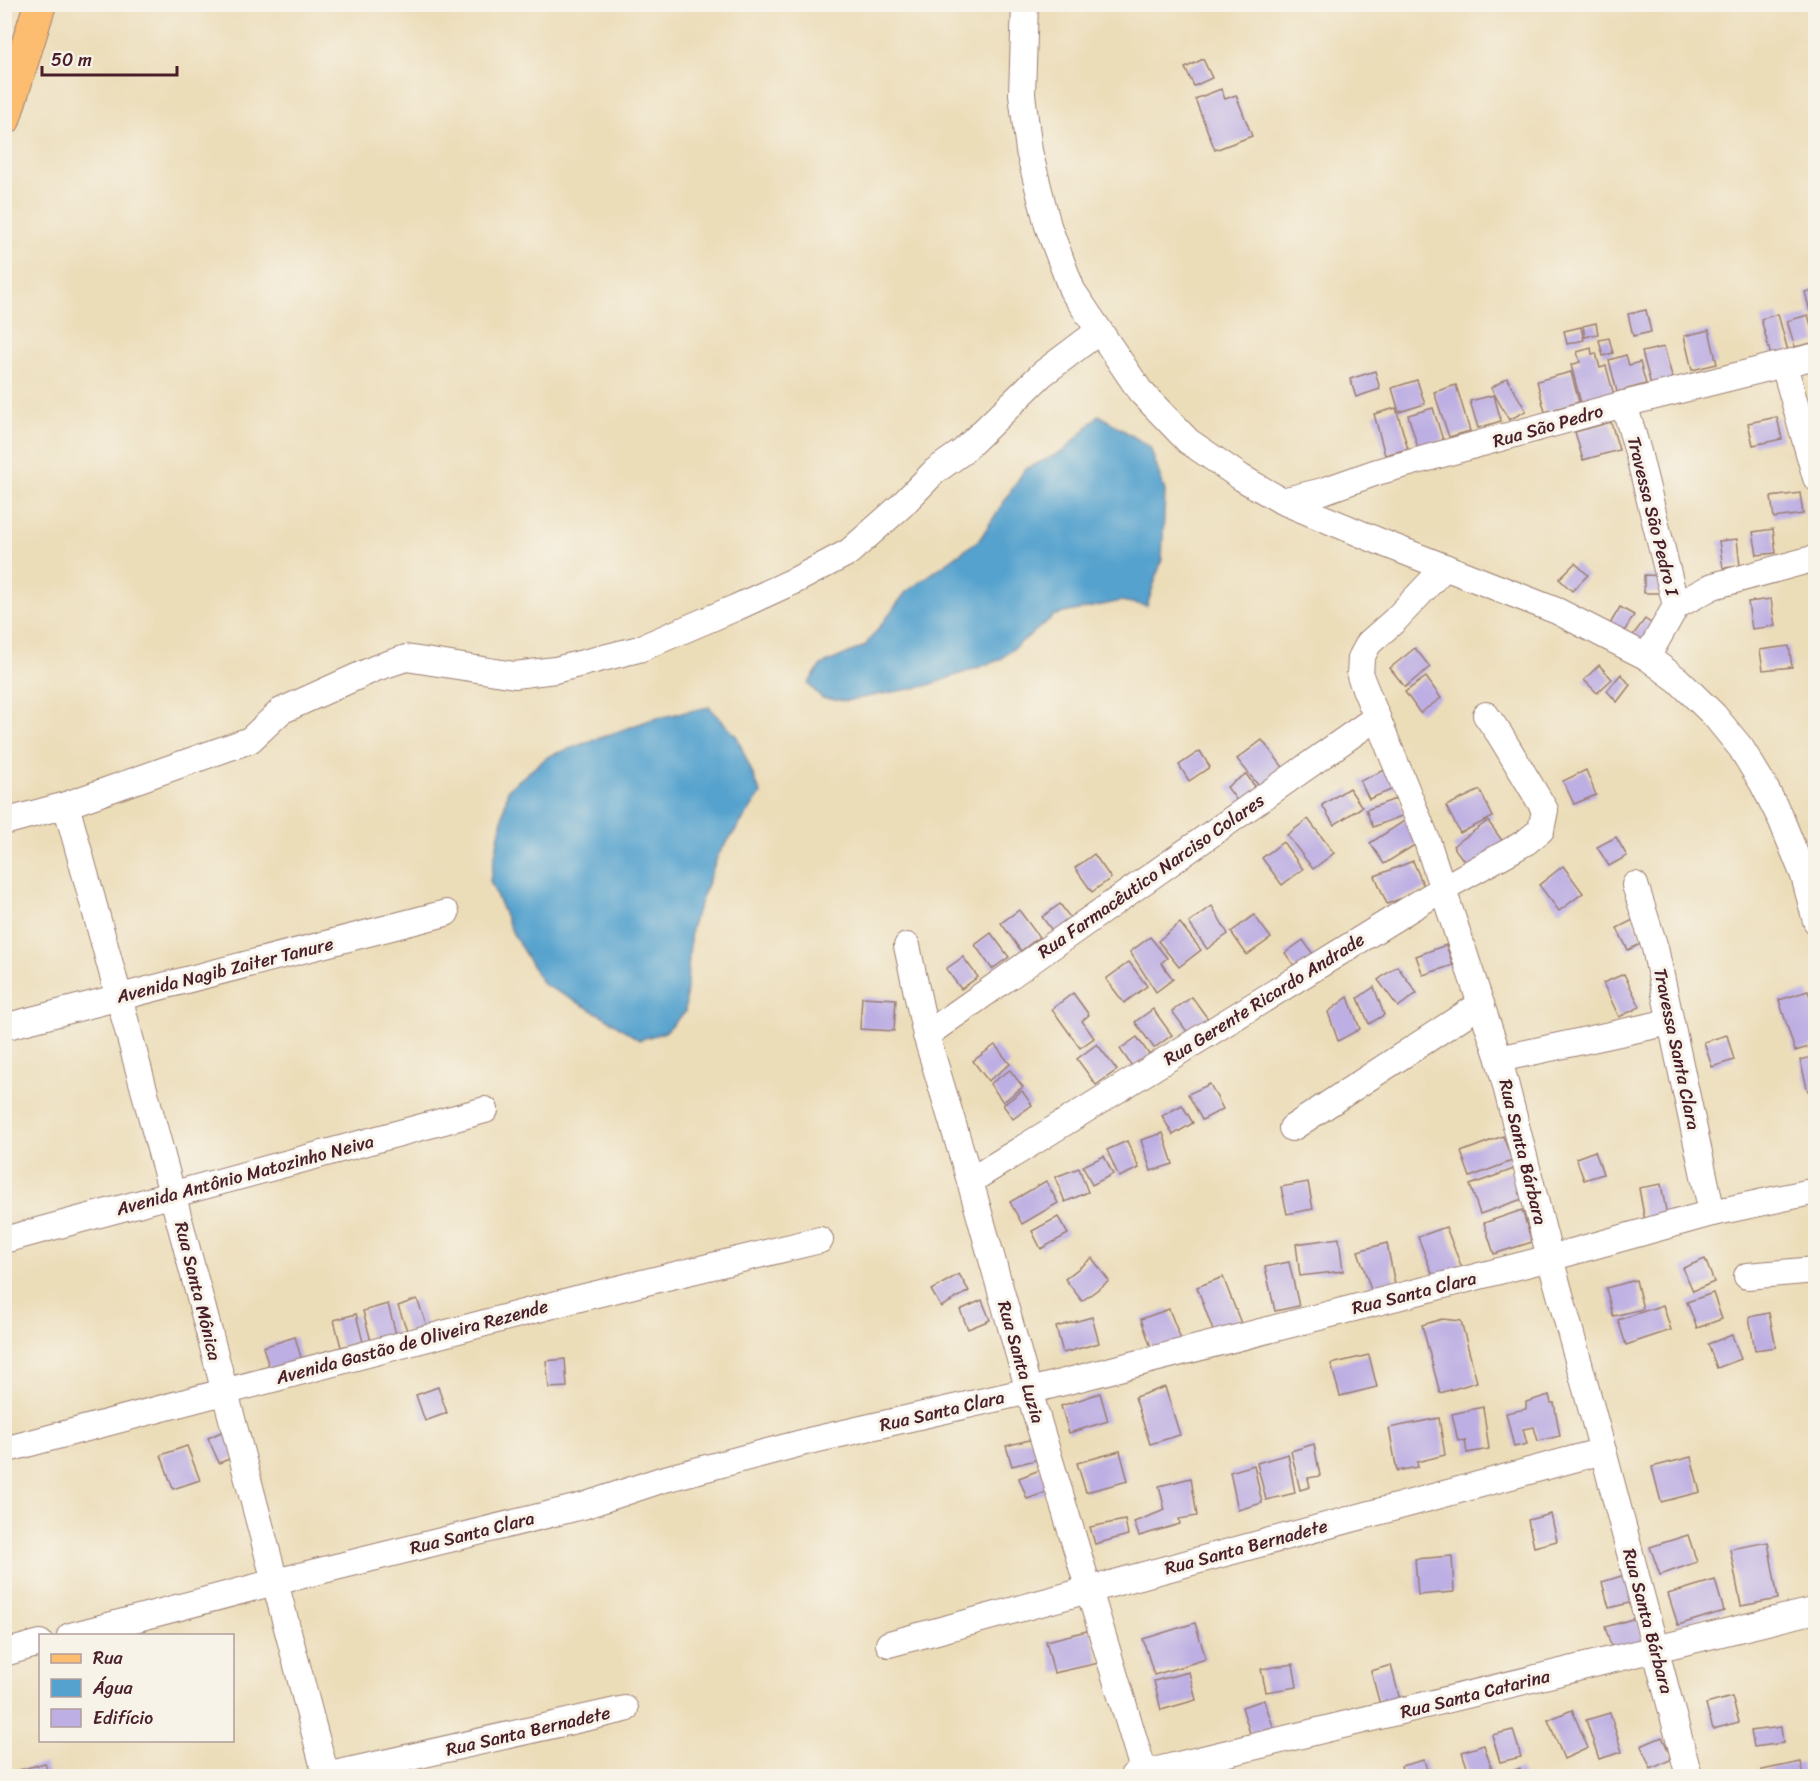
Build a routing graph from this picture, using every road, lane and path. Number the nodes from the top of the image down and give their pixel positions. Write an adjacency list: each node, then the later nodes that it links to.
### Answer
1 (40, 4): 3 (main road)
2 (1025, 4): 4 (street)
3 (4, 120)
4 (1099, 332): 9 (street); 16 (street)
5 (1815, 356): 6 (street, Rua São Pedro)
6 (1784, 365): 7 (street, Rua São Pedro); 8 (street)
7 (1624, 404): 9 (street, Rua São Pedro); 12 (street, Travessa São Pedro I)
8 (1815, 478)
9 (1282, 501): 11 (street)
10 (1815, 558): 12 (street)
11 (1445, 567): 13 (street); 15 (street, Rua Santa Bárbara)
12 (1676, 606): 13 (street, Travessa São Pedro I)
13 (1647, 657): 21 (street)
14 (1485, 715): 19 (street, Rua Gerente Ricardo Andrade)
15 (1377, 717): 19 (street, Rua Santa Bárbara); 27 (street, Rua Farmacêutico Narciso Colares)
16 (66, 806): 17 (street); 23 (street, Rua Santa Mônica)
17 (4, 822)
18 (1635, 885): 25 (street, Travessa Santa Clara)
19 (1442, 889): 24 (street, Rua Santa Bárbara); 31 (street, Rua Gerente Ricardo Andrade)
20 (446, 913): 23 (street, Avenida Nagib Zaiter Tanure)
21 (1815, 921)
22 (907, 946): 27 (street, Rua Santa Luzia)
23 (119, 997): 26 (street, Avenida Nagib Zaiter Tanure); 33 (street, Rua Santa Mônica)
24 (1481, 1004): 28 (street, Rua Santa Bárbara); 30 (street)
25 (1670, 1022): 28 (street); 34 (street, Travessa Santa Clara)
26 (4, 1027)
27 (926, 1035): 31 (street, Rua Santa Luzia)
28 (1499, 1059): 37 (street, Rua Santa Bárbara)
29 (485, 1110): 33 (street, Avenida Antônio Matozinho Neiva)
30 (1292, 1128)
31 (970, 1181): 40 (street, Rua Santa Luzia)
32 (1815, 1191): 34 (street, Rua Santa Clara)
33 (173, 1194): 35 (street, Avenida Antônio Matozinho Neiva); 41 (street, Rua Santa Mônica)
34 (1712, 1214): 37 (street, Rua Santa Clara)
35 (4, 1240)
36 (820, 1240): 41 (street, Avenida Gastão de Oliveira Rezende)
37 (1550, 1258): 40 (street, Rua Santa Clara); 43 (street, Rua Santa Bárbara)
38 (1815, 1270): 39 (street)
39 (1747, 1276)
40 (1029, 1391): 44 (street, Rua Santa Clara); 45 (street, Rua Santa Luzia)
41 (223, 1392): 42 (street, Avenida Gastão de Oliveira Rezende); 44 (street, Rua Santa Mônica)
42 (4, 1450)
43 (1603, 1451): 45 (street, Rua Santa Bernadete); 50 (street, Rua Santa Bárbara)
44 (275, 1581): 47 (street, Rua Santa Clara); 53 (street, Rua Santa Mônica)
45 (1089, 1589): 49 (street, Rua Santa Bernadete); 54 (street, Rua Santa Luzia)
46 (1815, 1610): 50 (street, Rua Santa Catarina)
47 (74, 1634)
48 (39, 1643): 51 (street)
49 (889, 1644)
50 (1655, 1650): 54 (street, Rua Santa Catarina); 55 (street, Rua Santa Bárbara)
51 (4, 1653)
52 (625, 1709): 53 (street, Rua Santa Bernadete)
53 (326, 1776)
54 (1141, 1776)
55 (1689, 1776)

